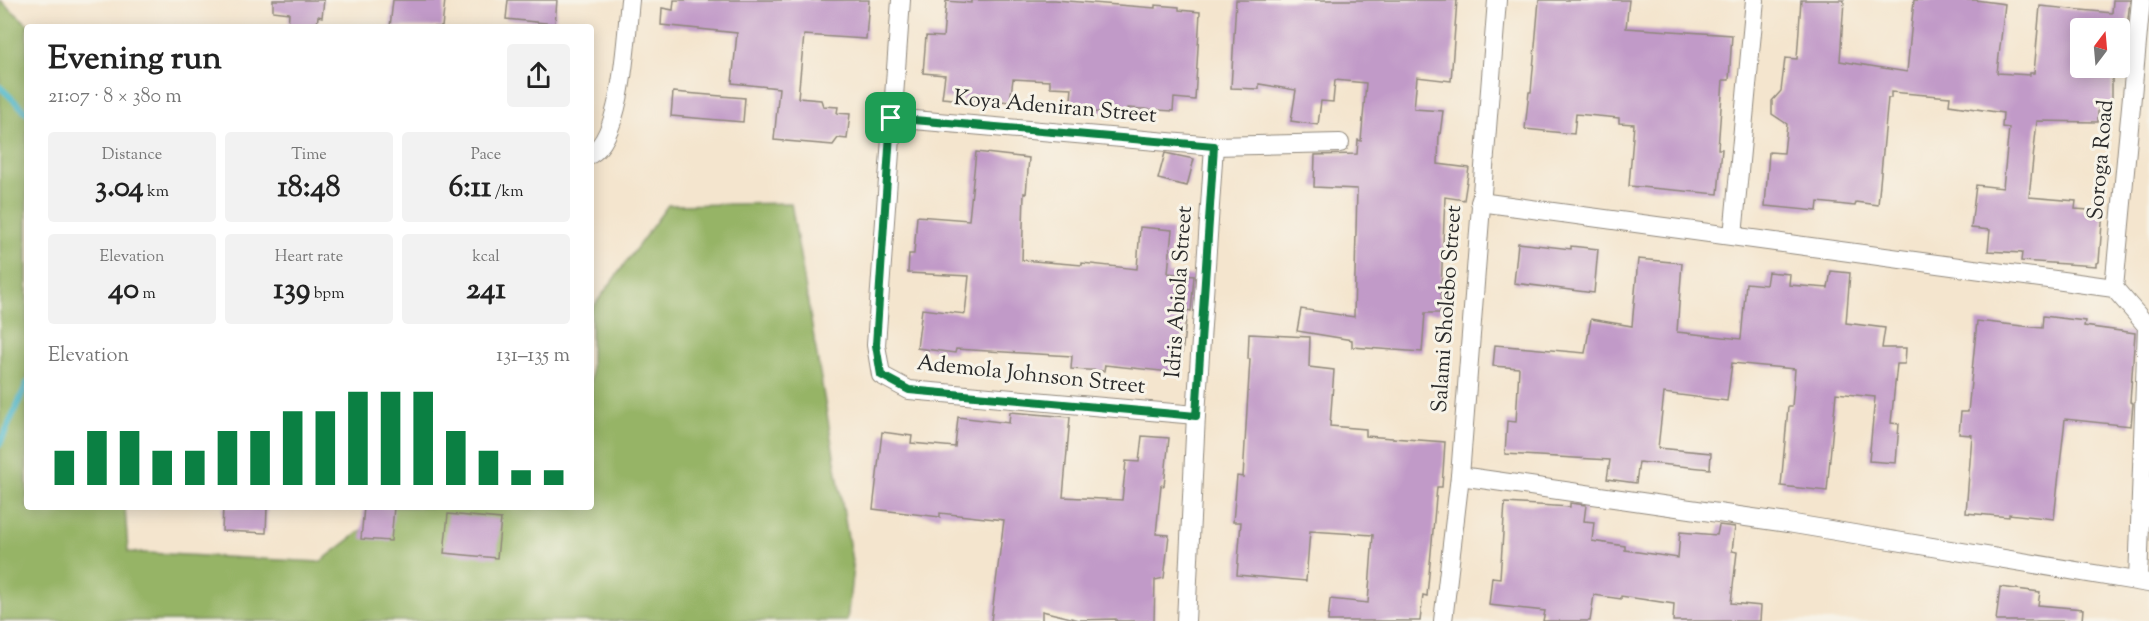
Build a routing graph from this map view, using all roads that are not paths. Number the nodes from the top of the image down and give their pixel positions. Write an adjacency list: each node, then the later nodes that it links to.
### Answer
1 (630, 0): 8 (street)
2 (901, 0): 6 (street, Ademola Johnson Street)
3 (1497, 0): 10 (street, Salami Sholebo Street)
4 (1755, 0): 11 (street)
5 (2141, 0): 12 (street, Soroga Road)
6 (891, 118): 9 (street, Koya Adeniran Street); 13 (street, Ademola Johnson Street)
7 (1340, 143): 9 (street, Koya Adeniran Street)
8 (594, 152)
9 (1214, 152): 13 (street, Idris Abiola Street); 16 (street)
10 (1480, 202): 11 (street); 14 (street, Salami Sholebo Street)
11 (1733, 236): 12 (street)
12 (2114, 288): 15 (street)
13 (1196, 416): 16 (street, Idris Abiola Street)
14 (1460, 476): 15 (street); 17 (street, Salami Sholebo Street)
15 (2143, 582)
16 (1187, 621)
17 (1443, 621)

